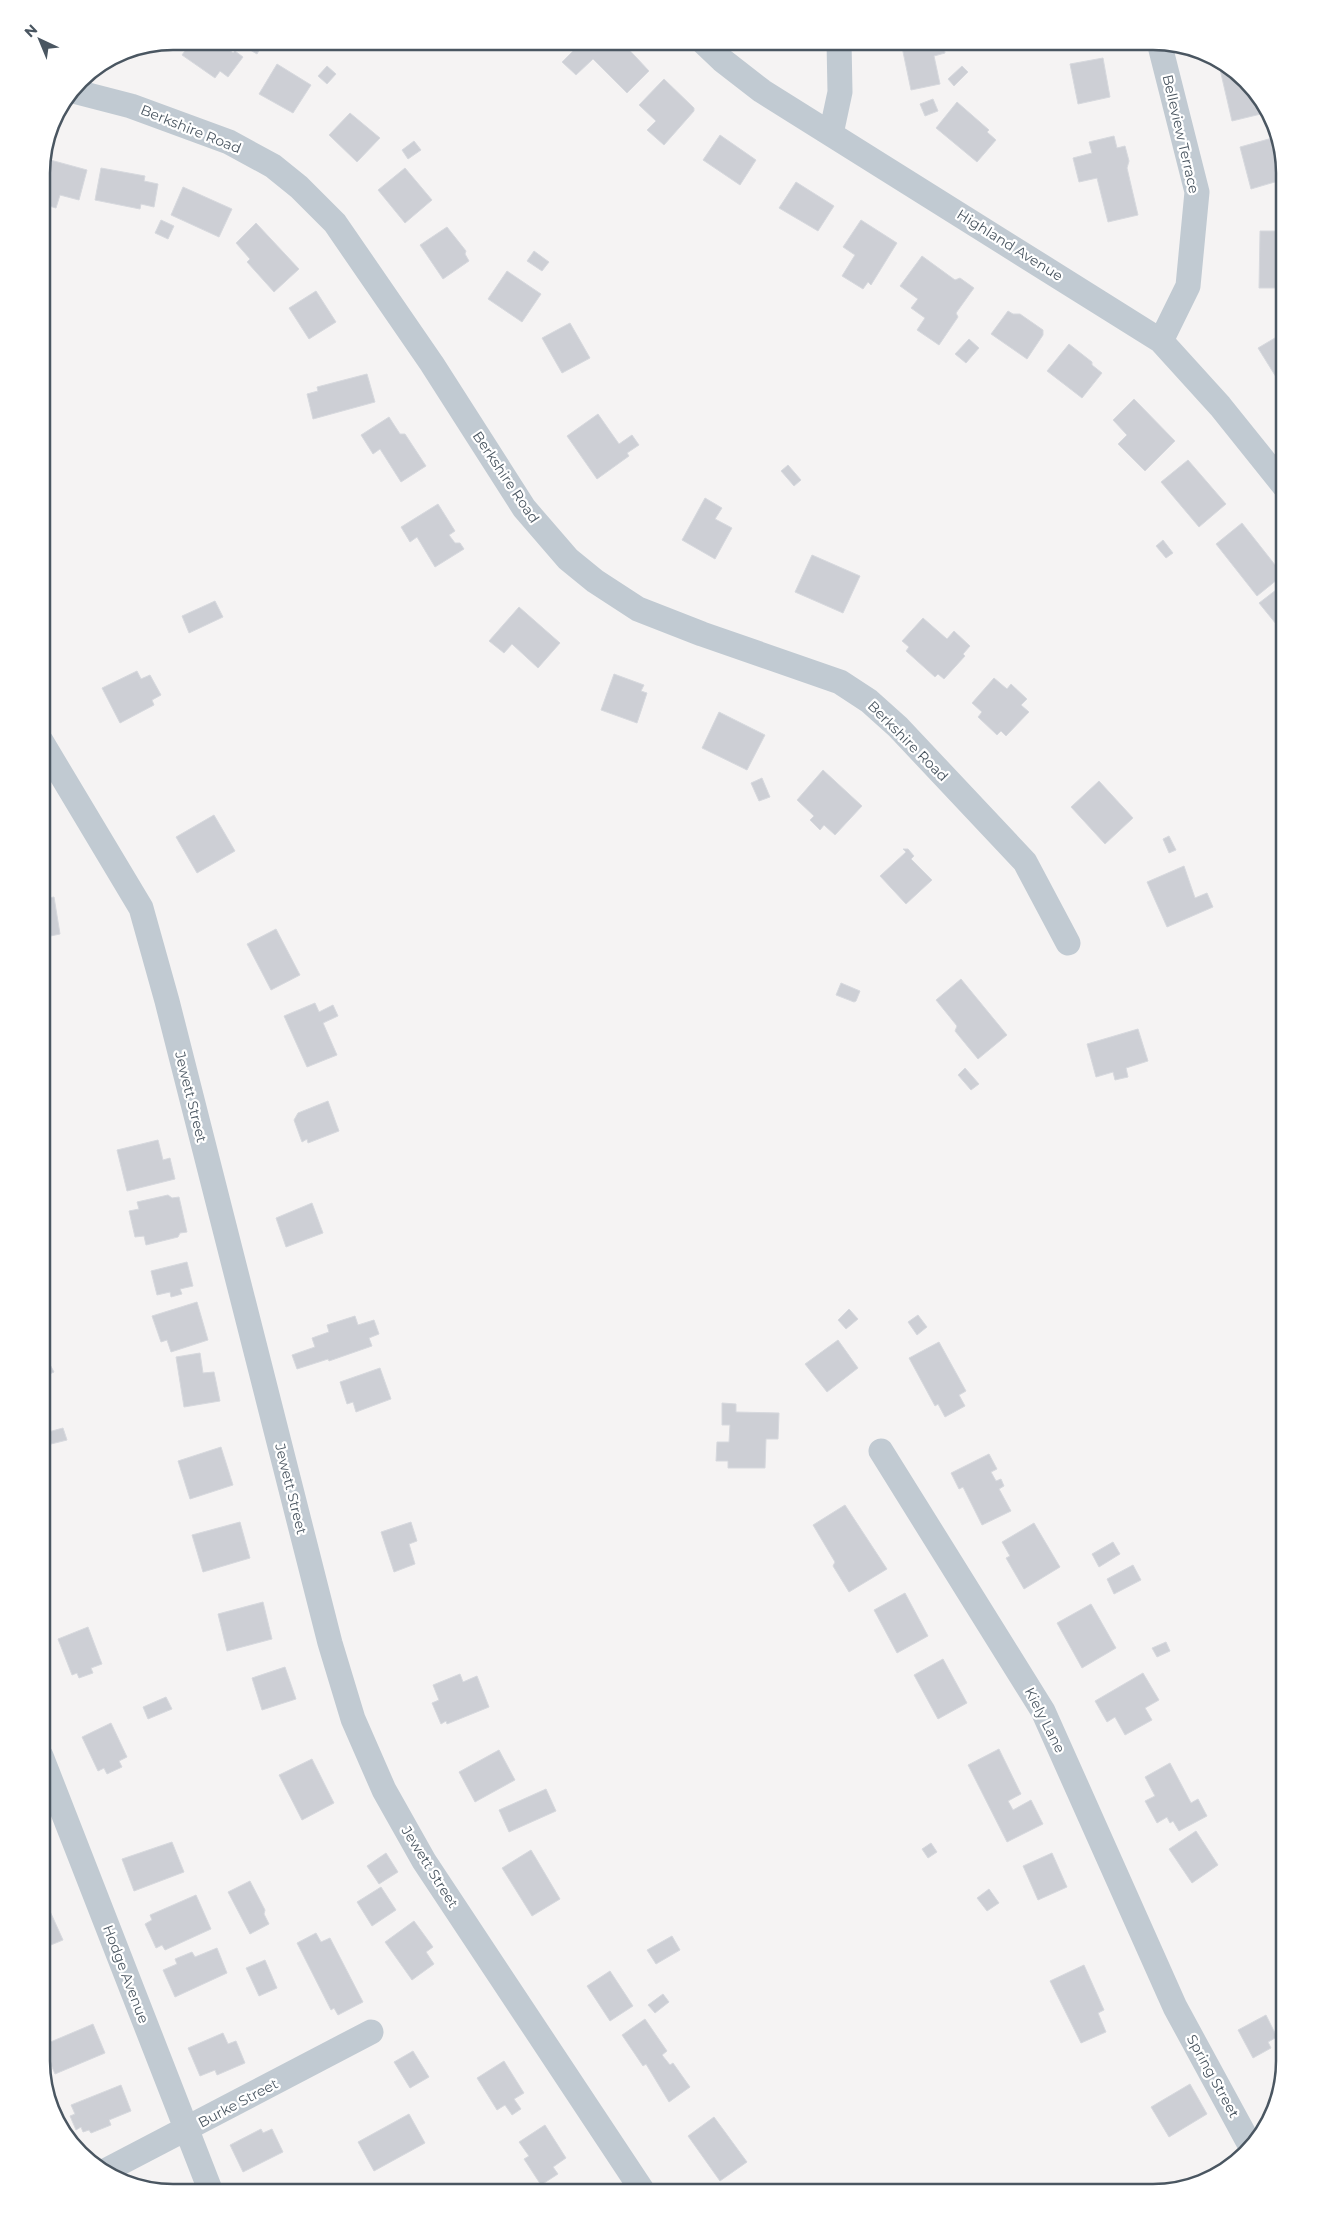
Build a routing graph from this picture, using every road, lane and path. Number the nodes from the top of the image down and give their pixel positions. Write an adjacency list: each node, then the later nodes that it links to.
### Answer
1 (711, 50): 5 (street, Highland Avenue)
2 (839, 50): 5 (street)
3 (1161, 50): 6 (street, Belleview Terrace)
4 (82, 91): 9 (street, Berkshire Road)
5 (831, 134): 6 (street, Highland Avenue)
6 (1162, 341): 7 (street, Highland Avenue)
7 (1276, 476)
8 (50, 756): 18 (street, Jewett Street)
9 (1068, 943)
10 (881, 1451): 12 (street, Kiely Lane)
11 (50, 1779): 14 (street, Hodge Avenue)
12 (1175, 2007): 15 (street, Spring Street)
13 (371, 2032): 14 (street, Burke Street)
14 (187, 2130): 16 (street, Burke Street); 17 (street, Hodge Avenue)
15 (1247, 2140)
16 (112, 2168)
17 (208, 2184)
18 (638, 2184)

